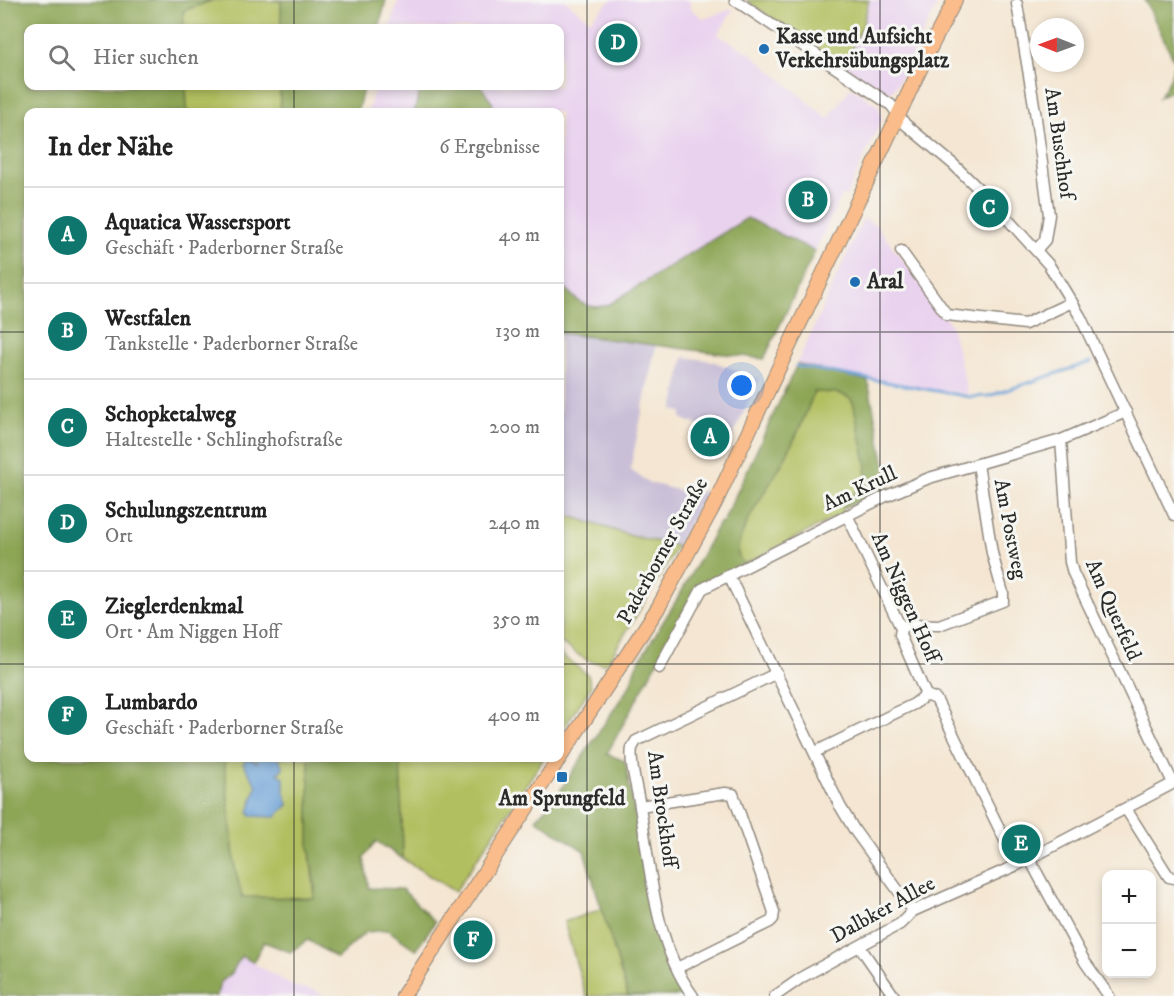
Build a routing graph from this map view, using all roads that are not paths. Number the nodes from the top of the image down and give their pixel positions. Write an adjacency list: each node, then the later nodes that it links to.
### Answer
1 (735, 0): 4 (street)
2 (955, 0): 4 (main road, Paderborner Straße)
3 (1017, 4): 5 (street, Am Buschhof)
4 (898, 115): 5 (street); 18 (main road, Paderborner Straße)
5 (1037, 249): 7 (street)
6 (901, 251): 7 (street)
7 (1072, 302): 8 (street)
8 (1126, 412): 9 (street, Am Krull); 12 (street)
9 (1061, 440): 10 (street, Am Krull); 21 (street, Am Querfeld)
10 (978, 464): 11 (street, Am Krull); 14 (street, Am Postweg)
11 (847, 515): 13 (street, Am Krull); 14 (street, Am Niggen Hoff)
12 (1174, 515)
13 (729, 576): 15 (street, Am Krull); 16 (street)
14 (901, 628): 17 (street, Am Niggen Hoff)
15 (660, 668)
16 (777, 673): 19 (street); 22 (street, Am Brockhoff)
17 (926, 695): 19 (street, Am Niggen Hoff); 25 (street, Am Niggen Hoff)
18 (564, 752)
19 (815, 752): 27 (street)
20 (558, 762): 30 (main road, Paderborner Straße)
21 (1174, 783): 23 (street, Dalbker Allee)
22 (640, 806): 29 (street, Am Brockhoff); 29 (street)
23 (1126, 810): 24 (street, Dalbker Allee); 26 (street)
24 (1029, 858): 25 (street, Dalbker Allee); 34 (street)
25 (1017, 865): 27 (street, Dalbker Allee)
26 (1174, 878)
27 (914, 911): 28 (street, Dalbker Allee)
28 (860, 947): 32 (street, Dalbker Allee); 33 (street)
29 (677, 968): 31 (street, Am Brockhoff)
30 (404, 996)
31 (693, 996)
32 (775, 996)
33 (894, 996)
34 (1109, 996)

